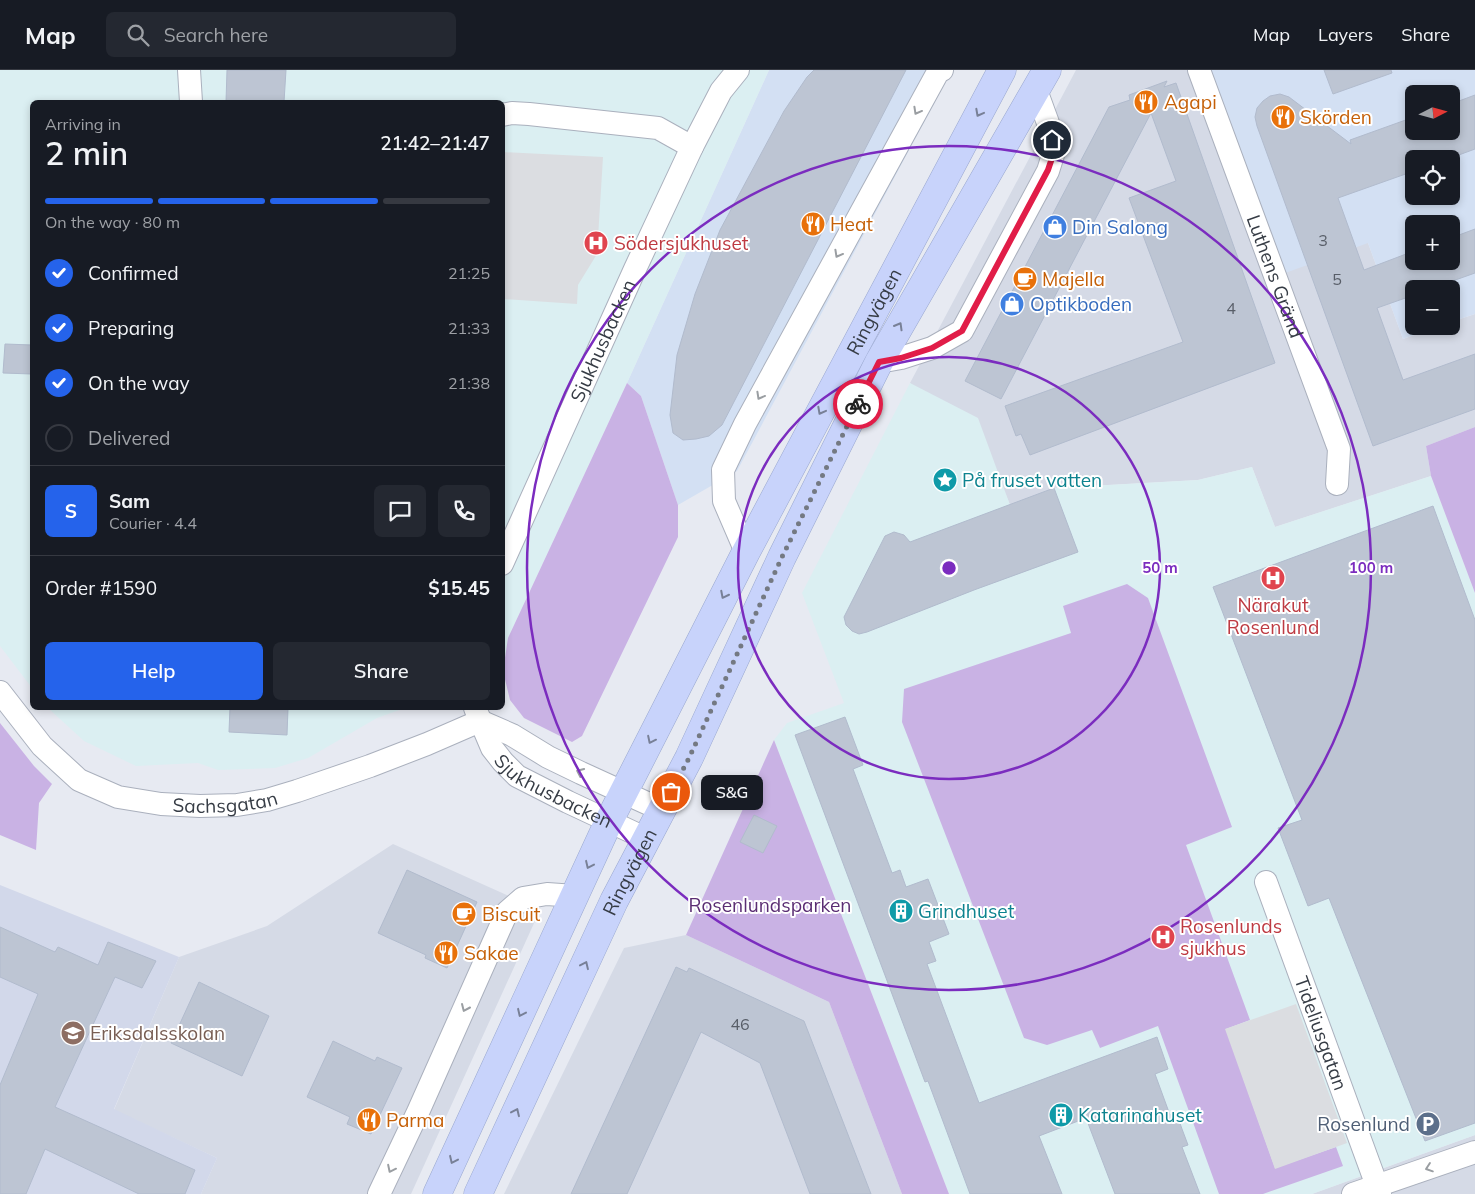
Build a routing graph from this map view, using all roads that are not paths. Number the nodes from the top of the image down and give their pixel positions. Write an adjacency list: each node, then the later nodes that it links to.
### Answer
1 (189, 70): 8 (street)
2 (738, 70): 7 (street, Sjukhusbacken)
3 (942, 70): 13 (street, one-way to 13)
4 (1002, 70): 13 (main road, Ringvägen, one-way to 13)
5 (1199, 70): 12 (street, Luthens Gränd)
6 (1042, 80): 11 (main road, Ringvägen, one-way to 6); 11 (street, Ringvägen)
7 (723, 81): 10 (street, Sjukhusbacken)
8 (191, 100)
9 (505, 114): 10 (street)
10 (692, 148): 14 (street, Sjukhusbacken)
11 (879, 362): 18 (main road, Ringvägen)
12 (1337, 484)
13 (746, 552): 17 (main road, Ringvägen, one-way to 17)
14 (505, 557)
15 (0, 692): 16 (street, Sachsgatan)
16 (477, 714): 17 (street, Sjukhusbacken, one-way to 16); 19 (street, Sjukhusbacken)
17 (624, 792): 18 (street, Sjukhusbacken); 19 (main road, Ringvägen)
18 (662, 810): 20 (main road, Ringvägen)
19 (609, 821): 20 (street, Sjukhusbacken); 22 (main road, Ringvägen, one-way to 22)
20 (647, 839): 27 (main road, Ringvägen, one-way to 20)
21 (1266, 882): 24 (street, Tideliusgatan)
22 (575, 896): 25 (street, Ringvägen, one-way to 25); 26 (main road, Ringvägen, one-way to 26)
23 (1475, 1152): 24 (street, one-way to 24)
24 (1378, 1190): 28 (street)
25 (379, 1194)
26 (437, 1194)
27 (478, 1194)
28 (1353, 1194)

